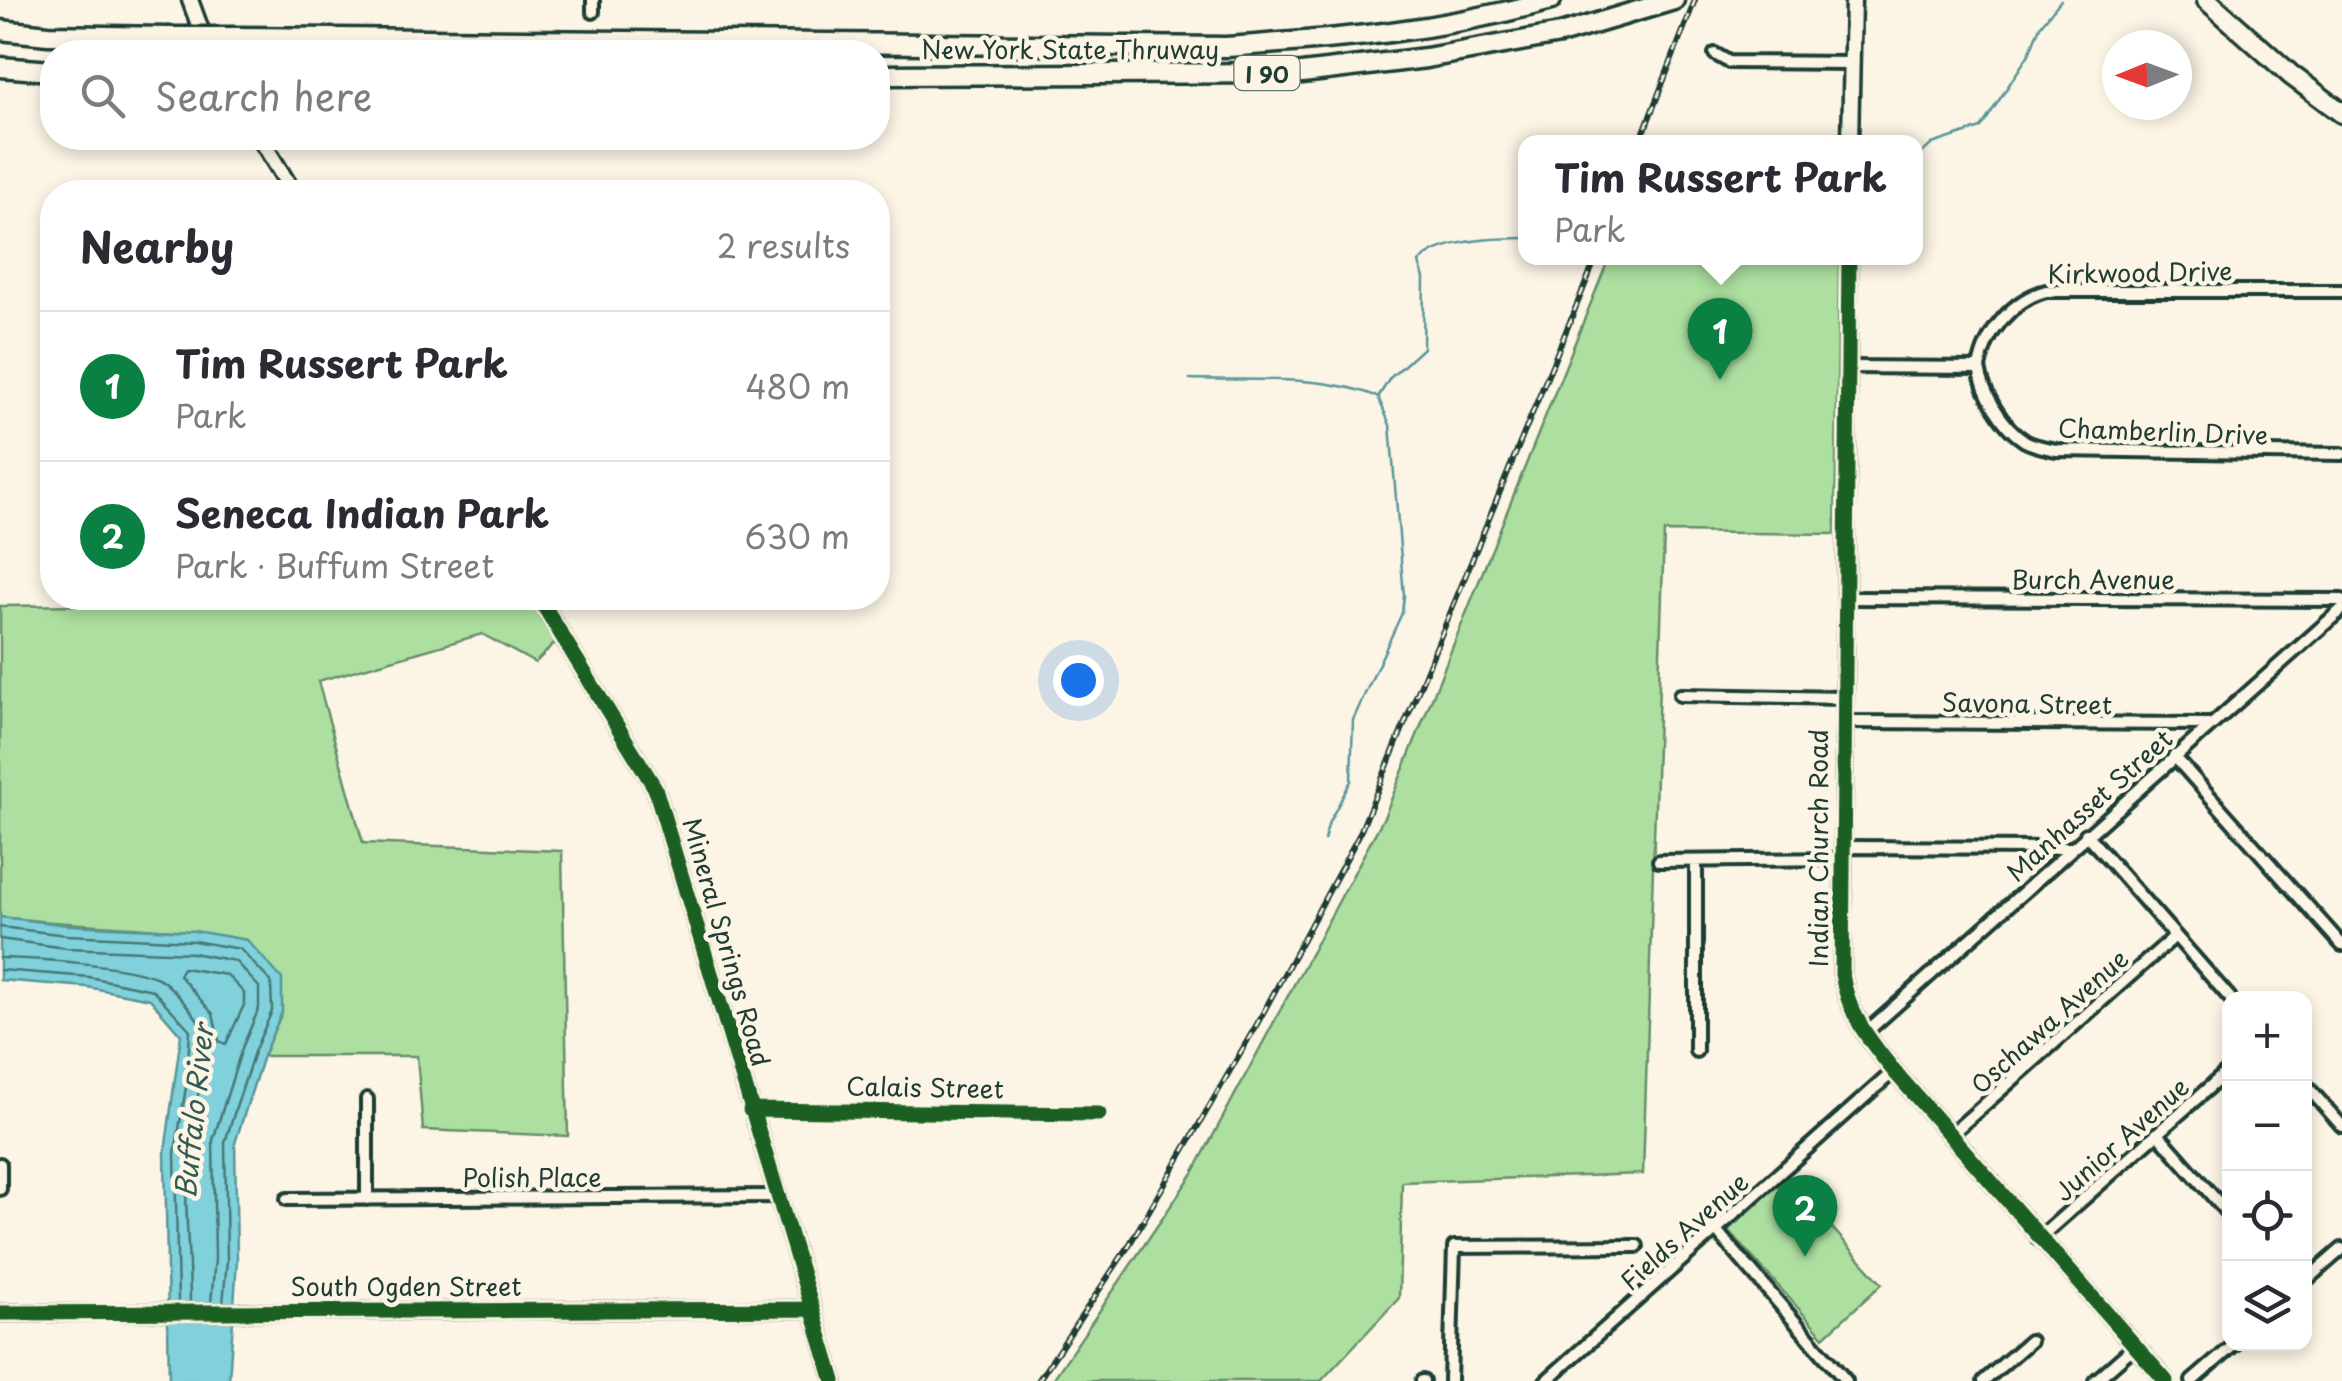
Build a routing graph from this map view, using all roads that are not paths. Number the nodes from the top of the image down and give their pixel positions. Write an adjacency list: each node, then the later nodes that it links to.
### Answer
1 (190, 0): 7 (street)
2 (1552, 0): 9 (highway, New York State Thruway / I 90, bridge)
3 (1674, 0): 14 (highway, New York State Thruway / I 90)
4 (1853, 0): 11 (street)
5 (2207, 0): 15 (highway)
6 (0, 30): 8 (highway, New York State Thruway / I 90, bridge)
7 (205, 40)
8 (433, 40)
9 (890, 45)
10 (1714, 54): 11 (street)
11 (1851, 63): 16 (street)
12 (0, 67): 13 (highway)
13 (40, 69)
14 (890, 75)
15 (2342, 114)
16 (1850, 135)
17 (267, 150): 18 (street)
18 (286, 180)
19 (1848, 265): 21 (street, Indian Church Road)
20 (2342, 291): 22 (street, Kirkwood Drive)
21 (1847, 367): 22 (street); 24 (street, Indian Church Road)
22 (1978, 368): 23 (street, Chamberlin Drive)
23 (2342, 454)
24 (1844, 598): 25 (street, Burch Avenue); 29 (street, Indian Church Road)
25 (2342, 600)
26 (2342, 608): 31 (street, Manhasset Street)
27 (546, 610): 47 (street, Mineral Springs Road)
28 (1680, 695): 29 (street)
29 (1843, 698): 30 (street, Indian Church Road)
30 (1843, 722): 31 (street, Savona Street); 35 (street, Indian Church Road)
31 (2210, 724): 32 (street, Manhasset Street)
32 (2174, 756): 33 (street, Manhasset Street); 39 (street)
33 (2086, 834): 34 (street, Manhasset Street); 38 (street)
34 (2070, 848): 35 (street); 41 (street, Manhasset Street)
35 (1842, 853): 36 (street); 41 (street, Indian Church Road)
36 (1696, 860): 37 (street); 42 (street)
37 (1660, 861)
38 (2175, 936): 40 (street); 51 (street, Oschawa Avenue)
39 (2342, 945)
40 (2224, 991)
41 (1864, 1034): 43 (street, Indian Church Road)
42 (1696, 1052)
43 (1894, 1071): 51 (street, Indian Church Road); 58 (street, Fields Avenue)
44 (2222, 1076): 50 (street, Junior Avenue)
45 (2312, 1092): 49 (street)
46 (367, 1099): 55 (street)
47 (750, 1110): 48 (street, Calais Street); 54 (street, Mineral Springs Road)
48 (1099, 1114)
49 (2342, 1126)
50 (2158, 1134): 57 (street); 59 (street, Junior Avenue)
51 (1949, 1136): 59 (street, Indian Church Road)
52 (0, 1164): 53 (street)
53 (0, 1190)
54 (777, 1196): 55 (street, Polish Place); 63 (street, Mineral Springs Road)
55 (367, 1198): 56 (street, Polish Place)
56 (287, 1199)
57 (2222, 1207)
58 (1715, 1230): 70 (street, Fields Avenue); 71 (street)
59 (2038, 1239): 66 (street, Indian Church Road)
60 (1637, 1246): 69 (street)
61 (2342, 1249): 62 (street)
62 (2312, 1275)
63 (812, 1310): 64 (street, South Ogden Street); 68 (street, Mineral Springs Road)
64 (0, 1313)
65 (2030, 1341): 72 (street)
66 (2135, 1346): 73 (street); 74 (street, Indian Church Road)
67 (2227, 1351): 75 (street)
68 (834, 1381)
69 (1450, 1381)
70 (1546, 1381)
71 (1846, 1381)
72 (1984, 1381)
73 (2095, 1381)
74 (2166, 1381)
75 (2192, 1381)

